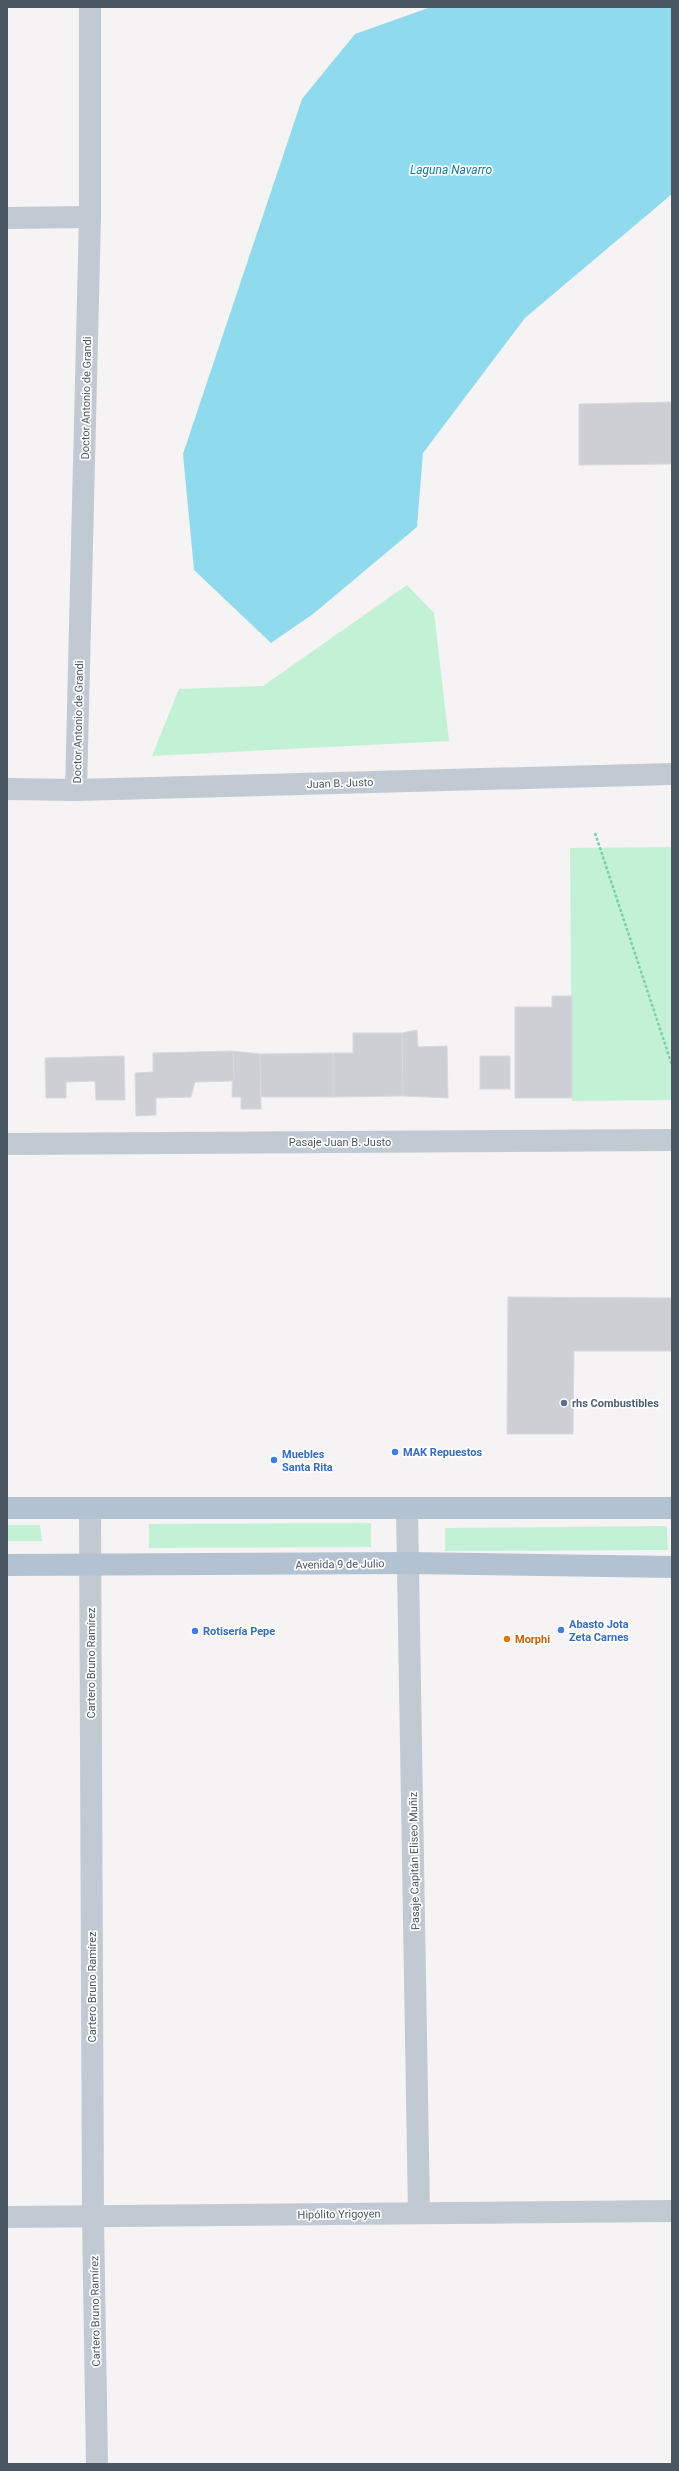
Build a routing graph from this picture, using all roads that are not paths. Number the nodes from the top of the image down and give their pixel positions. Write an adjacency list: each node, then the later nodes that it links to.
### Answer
1 (90, 7): 2 (street, Doctor Antonio de Grandi)
2 (90, 217): 3 (street); 6 (street, Doctor Antonio de Grandi)
3 (7, 218)
4 (672, 774): 6 (street, Juan B. Justo)
5 (7, 789): 6 (street, Juan B. Justo)
6 (76, 790)
7 (672, 1140): 8 (street, Pasaje Juan B. Justo)
8 (7, 1144)
9 (7, 1508): 11 (main road)
10 (672, 1508): 12 (main road)
11 (90, 1509): 12 (main road); 15 (street, Cartero Bruno Ramírez)
12 (407, 1509): 13 (street, Pasaje Capitán Eliseo Muñiz)
13 (409, 1563): 15 (main road, Avenida 9 de Julio); 16 (main road, Avenida 9 de Julio); 18 (street, Pasaje Capitán Eliseo Muñiz)
14 (7, 1565): 15 (main road, Avenida 9 de Julio)
15 (91, 1566): 20 (street, Cartero Bruno Ramírez)
16 (672, 1567)
17 (672, 2211): 18 (street, Hipólito Yrigoyen)
18 (419, 2213): 20 (street, Hipólito Yrigoyen)
19 (7, 2218): 20 (street, Hipólito Yrigoyen)
20 (93, 2218): 21 (street, Cartero Bruno Ramírez)
21 (97, 2464)

